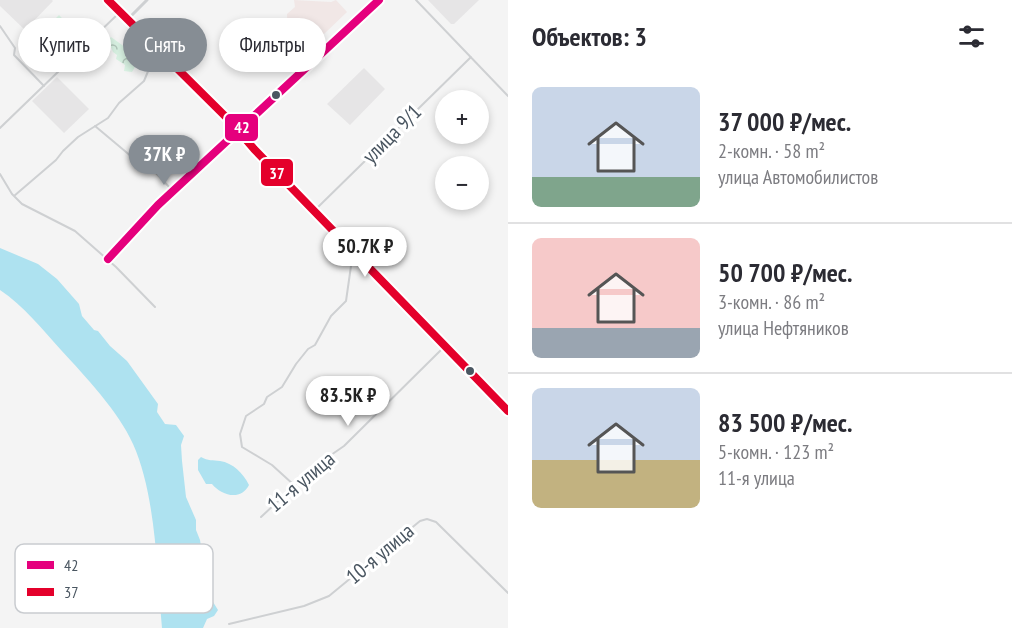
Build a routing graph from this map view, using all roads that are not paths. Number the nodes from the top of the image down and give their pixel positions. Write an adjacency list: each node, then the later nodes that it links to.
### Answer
1 (108, 0): 5 (street)
2 (147, 0): 7 (street)
3 (377, 0): 16 (street)
4 (416, 0): 9 (street)
5 (120, 12): 6 (street); 12 (street)
6 (127, 18)
7 (129, 18)
8 (0, 26): 12 (street)
9 (471, 57): 13 (street); 20 (street, улица 9/1)
10 (148, 72): 14 (street)
11 (181, 72): 16 (street)
12 (44, 86): 15 (street)
13 (508, 96)
14 (95, 126): 18 (street); 19 (street)
15 (0, 128)
16 (239, 131): 18 (street); 20 (street)
17 (0, 174): 19 (street)
18 (173, 191): 22 (street)
19 (14, 196): 22 (street)
20 (314, 211): 21 (street)
21 (356, 253): 24 (street); 26 (street)
22 (108, 259): 23 (street)
23 (155, 307)
24 (445, 346): 25 (street); 26 (street, 11-я улица)
25 (508, 411)
26 (294, 485): 27 (street, 11-я улица)
27 (261, 517)
28 (508, 593): 29 (street, 10-я улица)
29 (229, 624)

